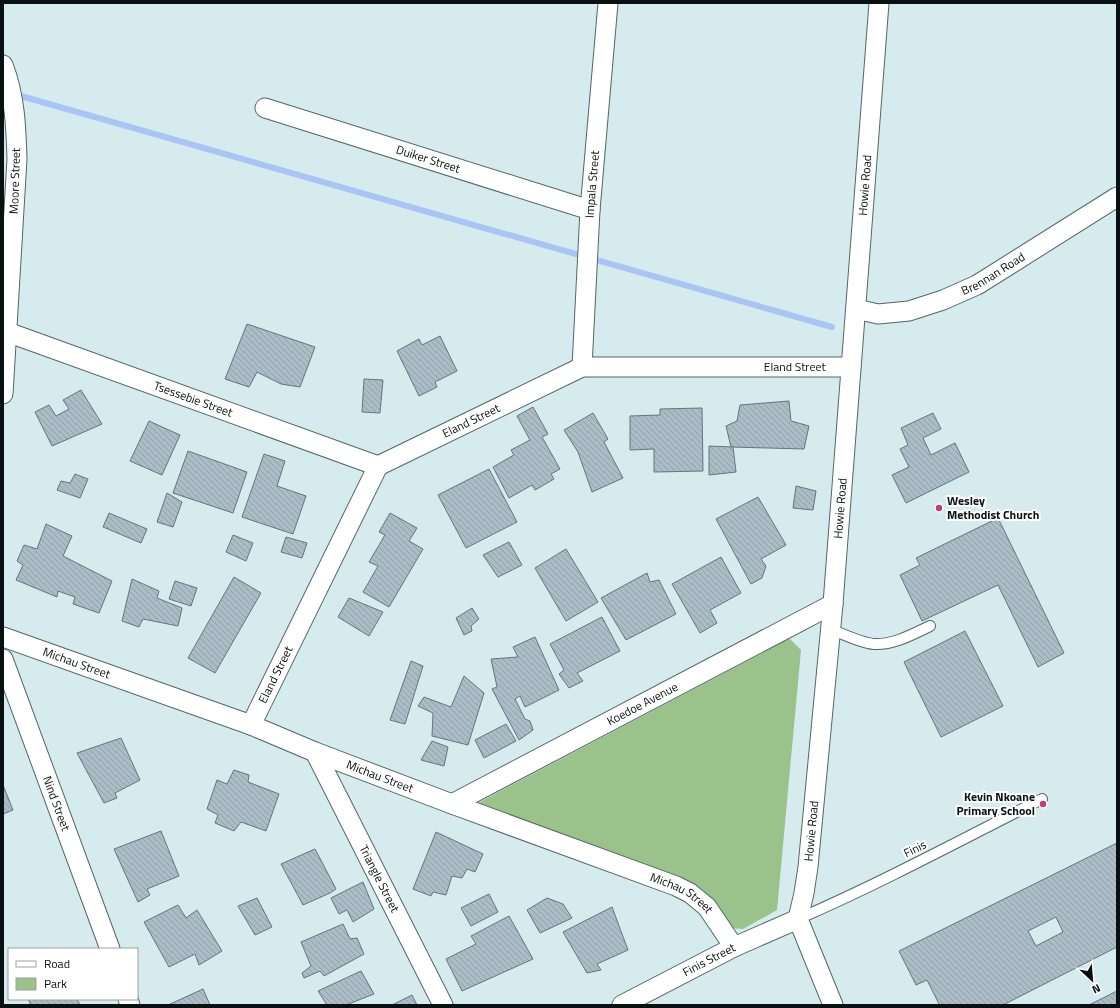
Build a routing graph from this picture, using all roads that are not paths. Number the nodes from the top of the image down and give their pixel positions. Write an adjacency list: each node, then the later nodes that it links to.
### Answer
1 (608, 3): 6 (street, Impala Street)
2 (879, 3): 7 (street, Howie Road)
3 (3, 65): 8 (street, Moore Street)
4 (265, 108): 6 (street, Duiker Street)
5 (1117, 197): 7 (street, Brennan Road)
6 (590, 210): 9 (street, Impala Street)
7 (856, 309): 10 (street, Howie Road)
8 (5, 333): 11 (street, Moore Street); 12 (street, Tsessebie Street)
9 (582, 367): 10 (street, Eland Street); 12 (street, Eland Street)
10 (851, 367): 13 (street, Howie Road)
11 (3, 394)
12 (378, 466): 18 (street, Eland Street)
13 (832, 604): 15 (street, Howie Road); 21 (street, Koedoe Avenue)
14 (930, 626): 15 (lane)
15 (830, 629): 22 (street, Howie Road)
16 (3, 637): 18 (street, Michau Street)
17 (3, 659): 24 (street, Nind Street)
18 (251, 726): 19 (street, Michau Street)
19 (315, 752): 21 (street, Michau Street); 25 (street, Triangle Street)
20 (1042, 799): 22 (lane, Finis)
21 (452, 804): 23 (street, Michau Street)
22 (798, 919): 23 (street, Finis Street); 27 (street)
23 (734, 947): 26 (street, Finis Street)
24 (110, 948)
25 (443, 1005)
26 (622, 1005)
27 (833, 1005)

